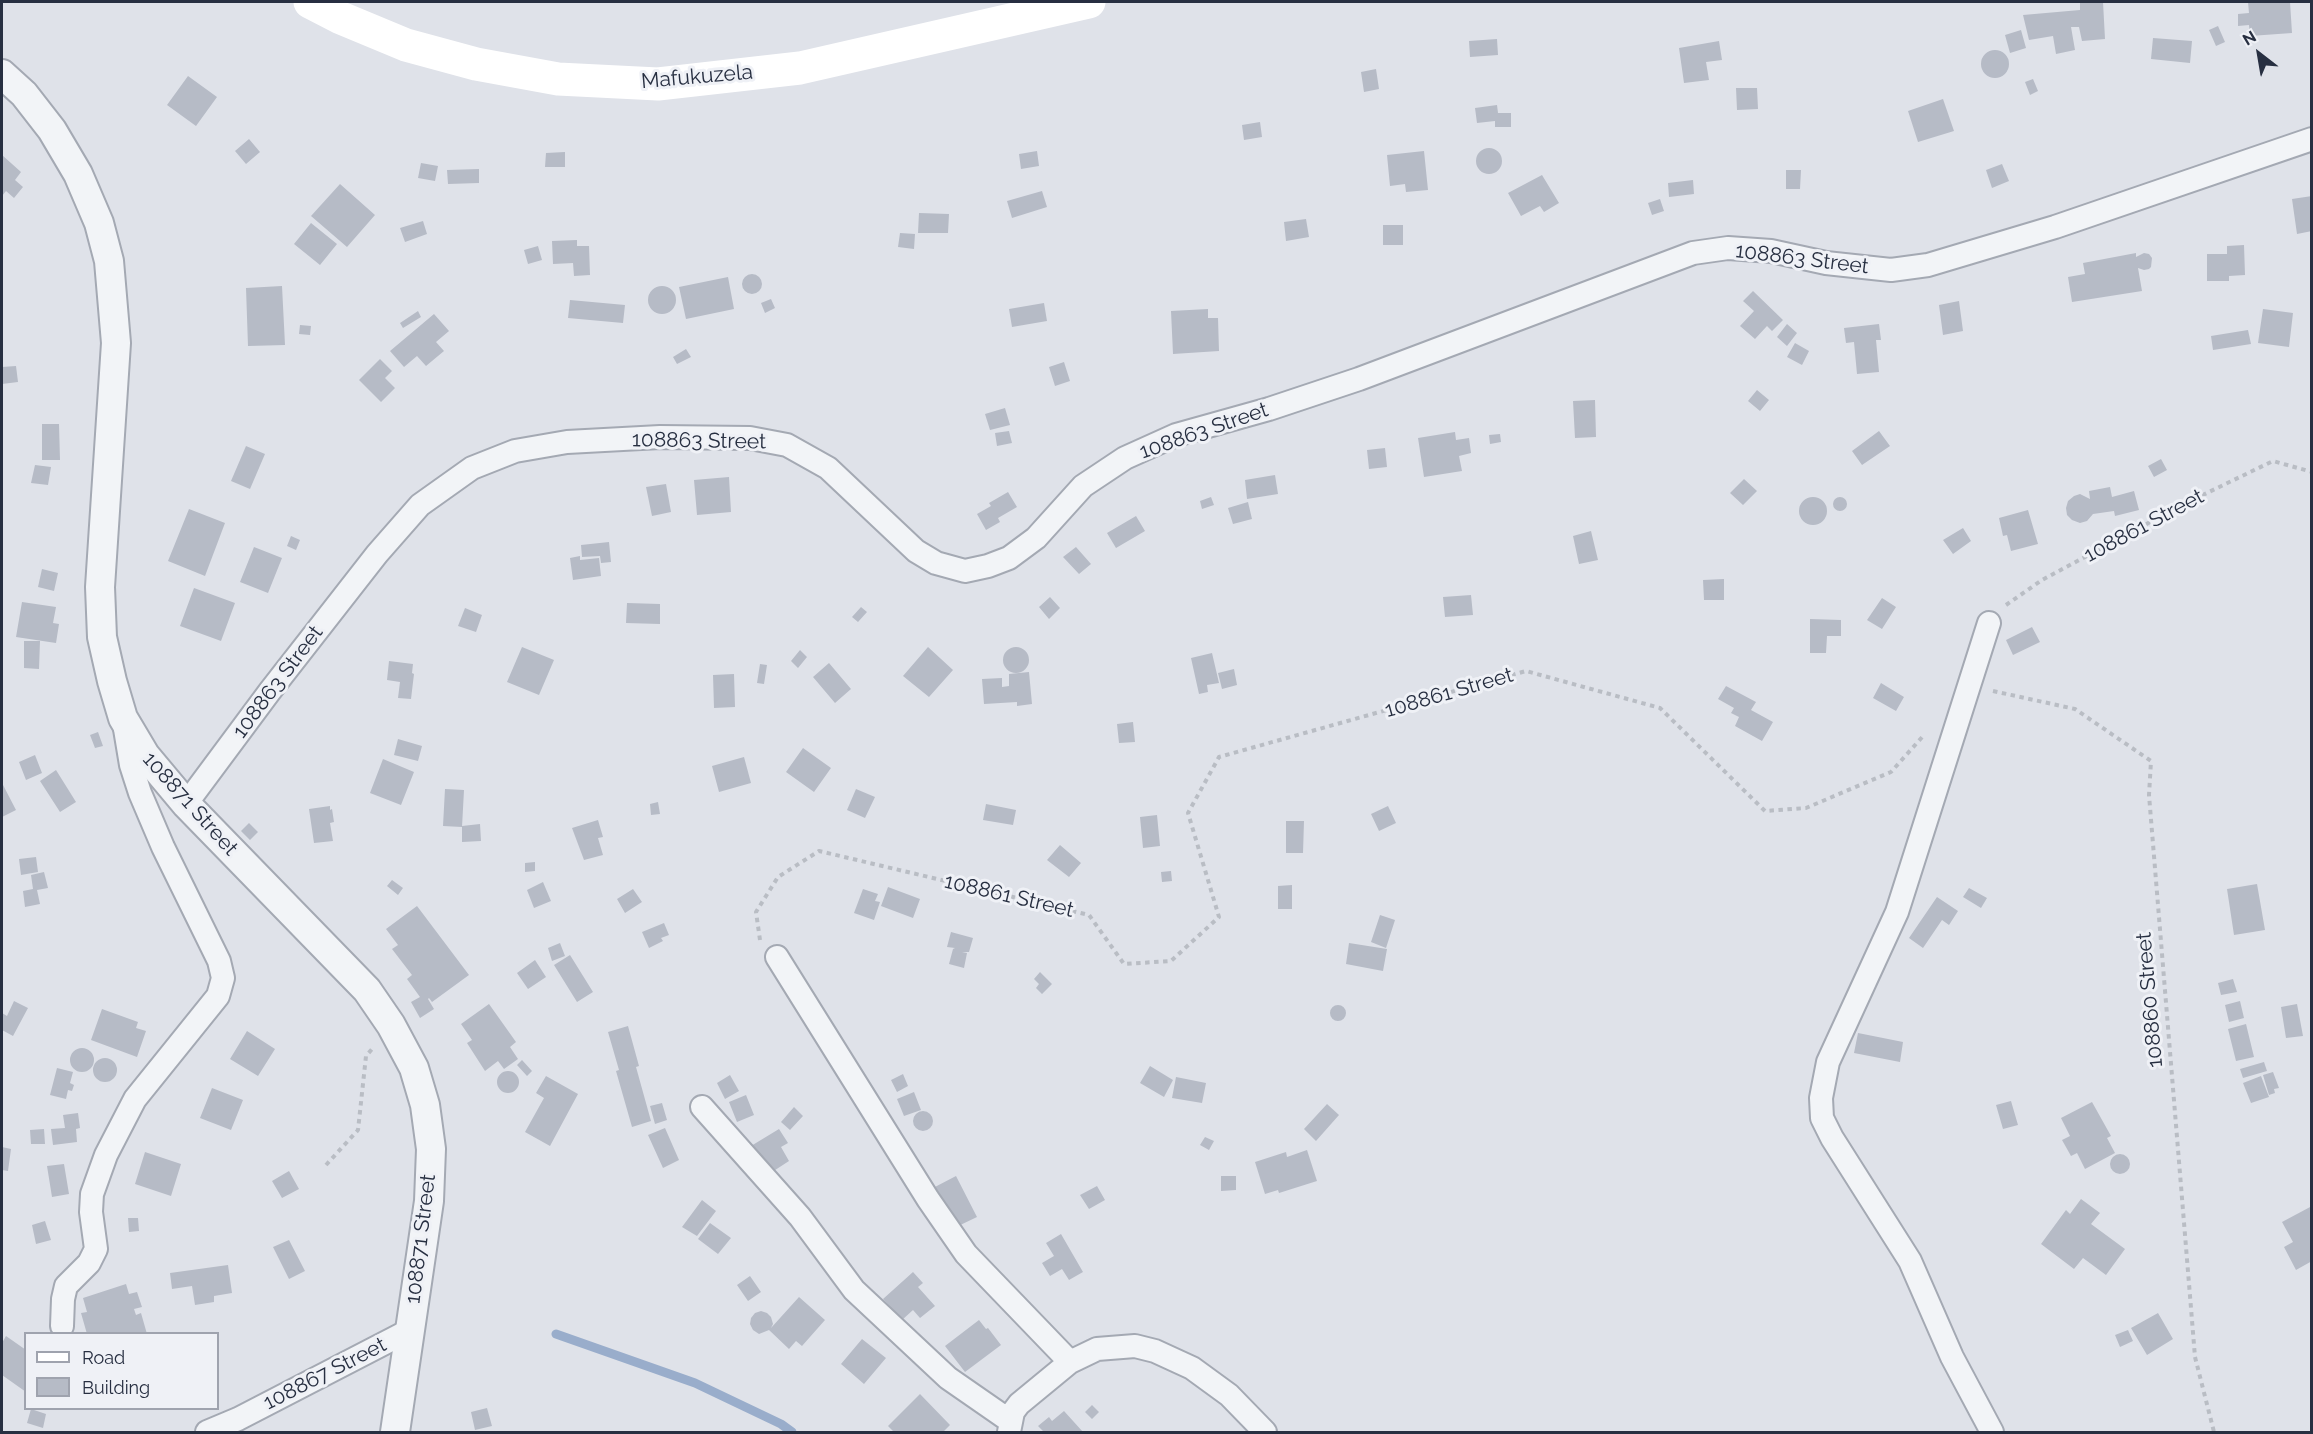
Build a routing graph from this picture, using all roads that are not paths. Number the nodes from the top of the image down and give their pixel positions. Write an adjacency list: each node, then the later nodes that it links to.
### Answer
1 (310, 2): 2 (main road, Mafukuzela)
2 (1089, 2)
3 (2, 74): 6 (street, 108871 Street)
4 (2312, 139): 7 (street, 108863 Street)
5 (1989, 623): 17 (street)
6 (123, 718): 7 (street, 108871 Street); 10 (street)
7 (186, 804): 11 (street, 108871 Street)
8 (777, 957): 12 (street)
9 (702, 1107): 14 (street)
10 (62, 1326)
11 (410, 1330): 13 (street, 108871 Street); 15 (street, 108867 Street)
12 (1070, 1362): 14 (street); 16 (street)
13 (400, 1427)
14 (1010, 1427)
15 (207, 1432)
16 (1265, 1432)
17 (1992, 1432)

